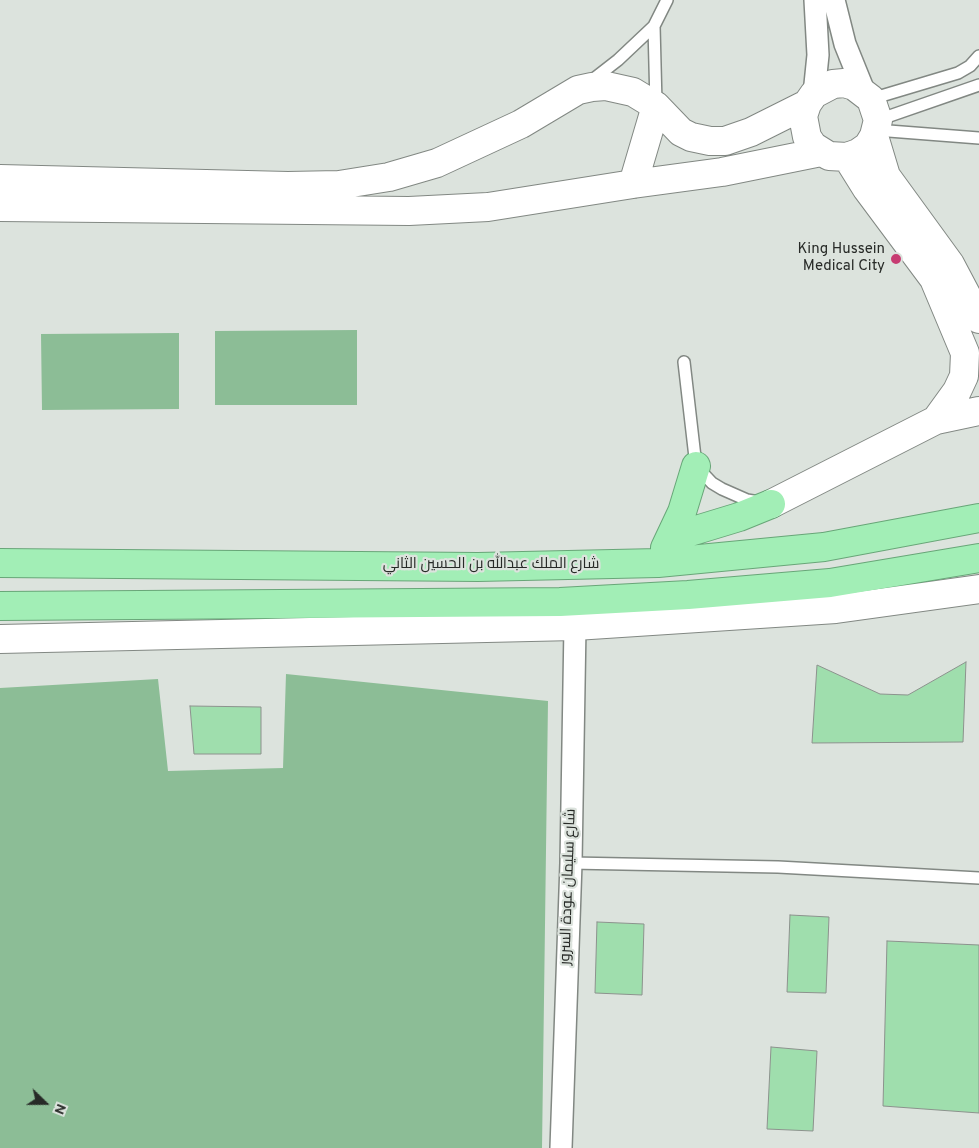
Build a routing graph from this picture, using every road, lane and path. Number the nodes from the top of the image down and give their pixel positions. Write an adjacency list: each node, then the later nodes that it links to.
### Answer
1 (667, 0): 4 (lane)
2 (815, 0): 8 (street)
3 (834, 0): 10 (street)
4 (654, 26): 7 (lane); 9 (lane)
5 (979, 56): 10 (lane)
6 (979, 86): 10 (lane)
7 (578, 90): 9 (street); 13 (street)
8 (810, 99): 9 (street); 10 (street); 12 (street)
9 (656, 106): 14 (street)
10 (873, 115): 11 (lane); 12 (street); 16 (street)
11 (979, 138)
12 (834, 154): 14 (street); 16 (street)
13 (0, 179)
14 (633, 184): 15 (street)
15 (0, 207)
16 (942, 272): 17 (street); 20 (street)
17 (979, 319)
18 (684, 362): 21 (lane)
19 (979, 411): 20 (street)
20 (936, 420): 22 (street)
21 (696, 466): 22 (lane); 24 (highway)
22 (771, 504): 24 (highway)
23 (979, 518): 27 (highway, شارع الملك عبدالله بن الحسين الثاني)
24 (670, 538): 27 (highway)
25 (979, 558): 29 (highway)
26 (0, 563): 27 (highway, شارع الملك عبدالله بن الحسين الثاني)
27 (658, 563)
28 (979, 589): 30 (street)
29 (0, 606)
30 (575, 626): 31 (street); 32 (street, شارع سليمان عودة السرور)
31 (4, 641)
32 (571, 863): 33 (lane); 34 (street, شارع سليمان عودة السرور)
33 (979, 878)
34 (561, 1148)

